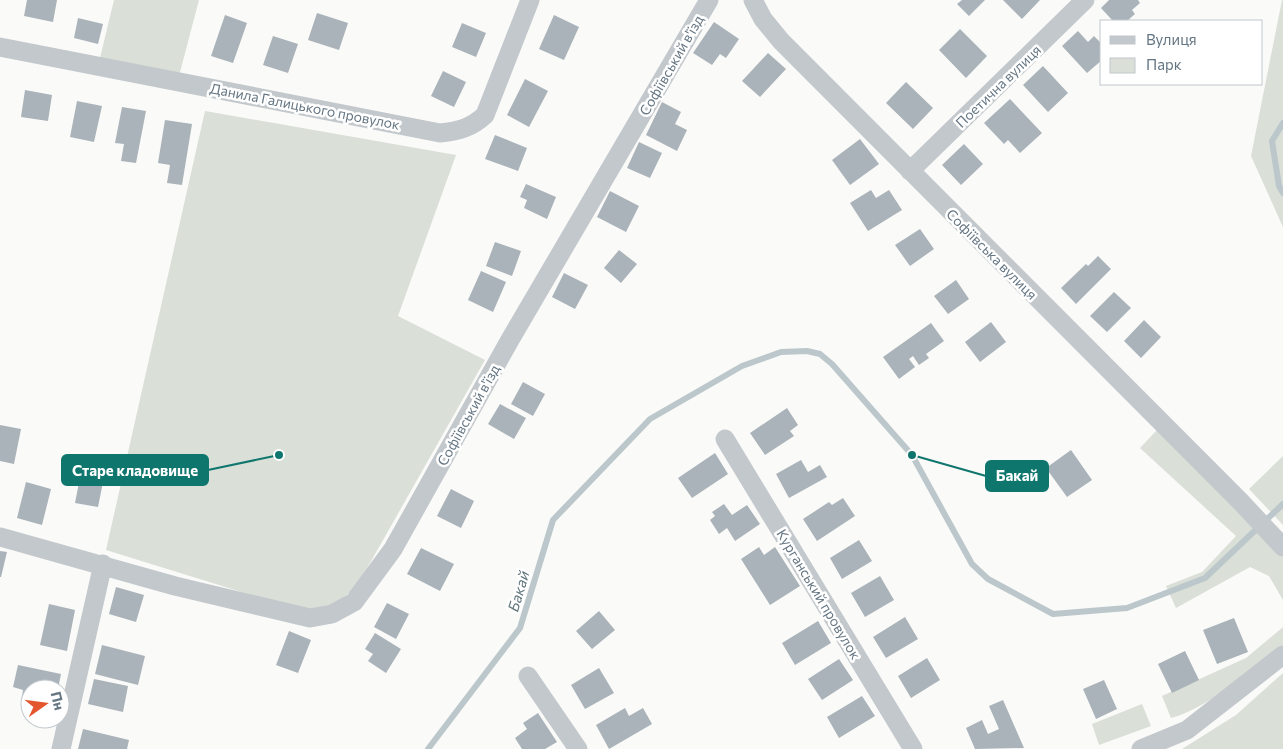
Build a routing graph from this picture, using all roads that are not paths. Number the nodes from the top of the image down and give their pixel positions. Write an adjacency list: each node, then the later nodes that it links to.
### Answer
1 (530, 0): 5 (street, Данила Галицького провулок)
2 (709, 0): 10 (street, Софіївський в'їзд)
3 (753, 0): 6 (street, Софіївська вулиця)
4 (1085, 0): 6 (street, Поетична вулиця)
5 (0, 47)
6 (910, 171): 9 (street, Софіївська вулиця)
7 (725, 439): 15 (street, Курганський провулок)
8 (0, 537): 10 (street, Софіївський в'їзд)
9 (1283, 547)
10 (103, 564): 13 (street)
11 (1283, 655): 16 (street)
12 (528, 676): 14 (street)
13 (61, 749)
14 (578, 749)
15 (913, 749)
16 (1142, 749)

